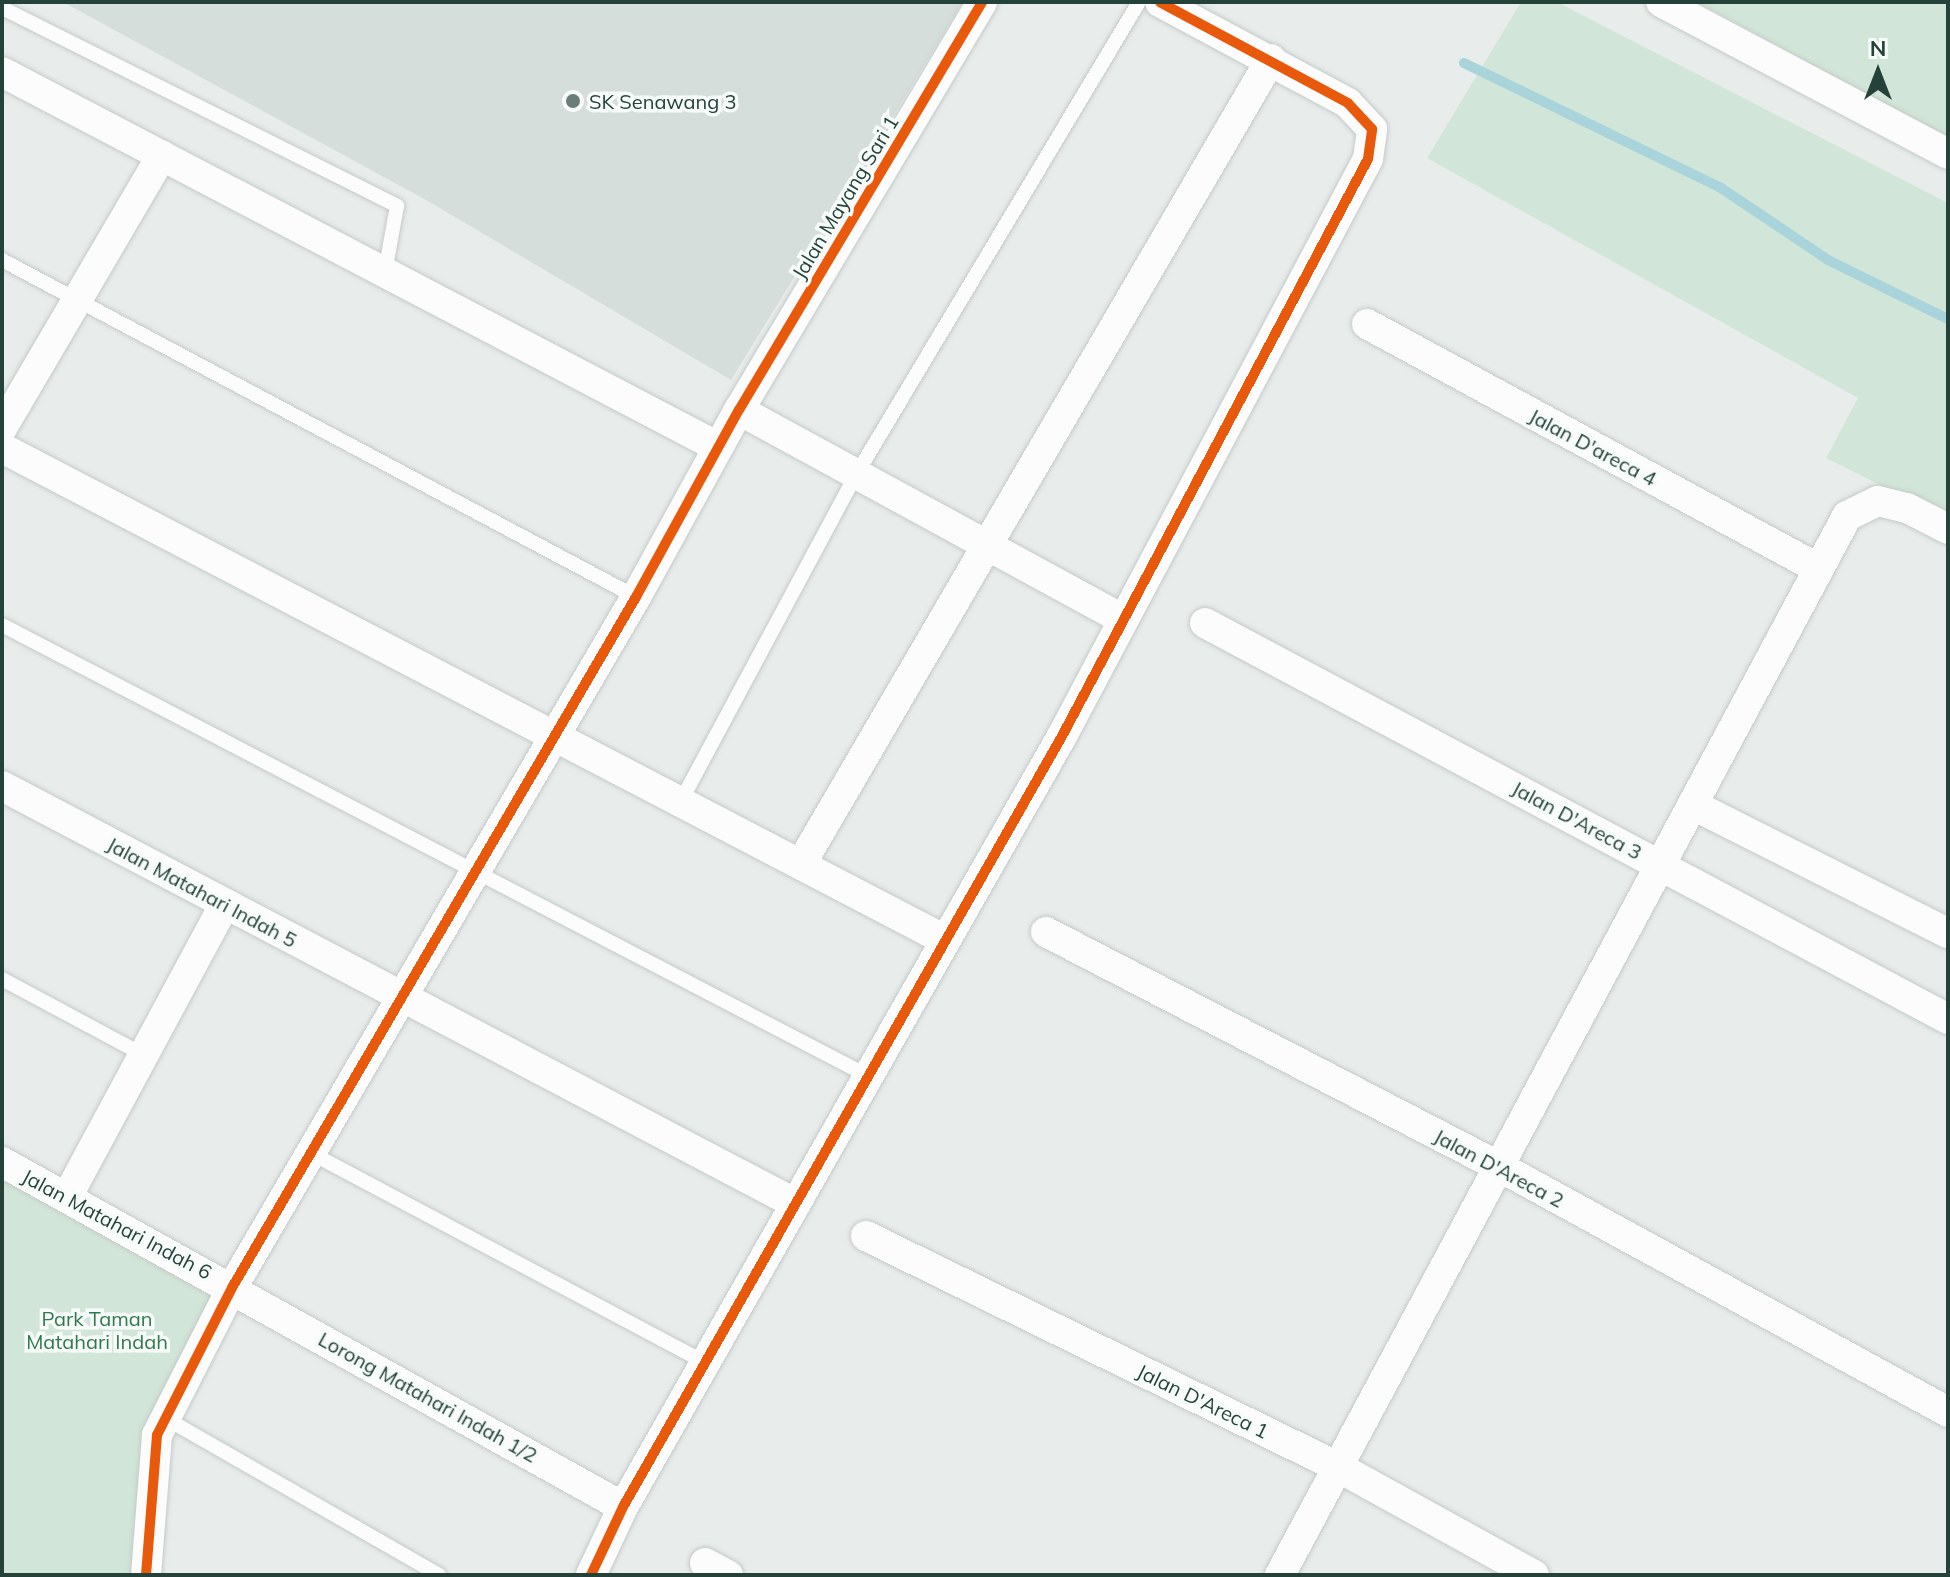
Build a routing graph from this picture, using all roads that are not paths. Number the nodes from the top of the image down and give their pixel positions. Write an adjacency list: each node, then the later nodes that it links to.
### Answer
1 (982, 2): 14 (street, Jalan Mayang Sari 1)
2 (1139, 2): 18 (lane)
3 (1160, 2): 6 (street)
4 (1661, 2): 8 (street)
5 (2, 8): 11 (lane)
6 (1271, 59): 20 (street); 23 (street)
7 (2, 72): 9 (street)
8 (1948, 154)
9 (162, 155): 11 (street); 12 (street)
10 (2, 260): 12 (lane)
11 (385, 272): 16 (street)
12 (78, 299): 15 (street); 22 (lane)
13 (1367, 324): 21 (street, Jalan D'areca 4)
14 (739, 410): 16 (street, Jalan Mayang Sari 1); 18 (street)
15 (2, 428)
16 (718, 447): 22 (street, Jalan Mayang Sari 1)
17 (2, 448): 26 (street)
18 (856, 475): 20 (street); 28 (lane)
19 (1948, 529): 21 (street)
20 (988, 546): 23 (street); 30 (street)
21 (1819, 569): 29 (street)
22 (636, 597): 26 (street, Jalan Mayang Sari 1)
23 (1123, 619): 36 (street)
24 (1205, 623): 31 (street, Jalan D'Areca 3)
25 (2, 625): 32 (lane)
26 (556, 734): 28 (street); 32 (street, Jalan Mayang Sari 1)
27 (2, 786): 33 (street, Jalan Matahari Indah 5)
28 (681, 801): 30 (street)
29 (1693, 805): 31 (street); 35 (street)
30 (801, 864): 36 (street)
31 (1661, 865): 39 (street, Jalan D'Areca 3); 44 (street)
32 (476, 872): 38 (street, Jalan Mayang Sari 1); 41 (lane)
33 (225, 904): 38 (street, Jalan Matahari Indah 5); 40 (street)
34 (1046, 932): 44 (street, Jalan D'Areca 2)
35 (1948, 933)
36 (945, 940): 41 (street)
37 (2, 979): 40 (lane)
38 (402, 997): 42 (street, Jalan Mayang Sari 1); 46 (street, Jalan Matahari Indah 5)
39 (1948, 1019)
40 (144, 1055): 45 (street)
41 (868, 1076): 46 (street)
42 (311, 1153): 48 (street, Jalan Mayang Sari 1); 49 (lane)
43 (2, 1162): 45 (street, Jalan Matahari Indah 6)
44 (1500, 1167): 50 (street, Jalan D'Areca 2); 52 (street)
45 (67, 1197): 48 (street, Jalan Matahari Indah 6)
46 (796, 1204): 49 (street)
47 (866, 1236): 52 (street, Jalan D'Areca 1)
48 (233, 1286): 51 (street, Jalan Mayang Sari 1); 53 (street, Lorong Matahari Indah 1/2)
49 (706, 1363): 53 (street)
50 (1948, 1412)
51 (165, 1418): 54 (street, Jalan Mayang Sari 1); 55 (lane)
52 (1338, 1467): 57 (street); 58 (street, Jalan D'Areca 1)
53 (623, 1507): 56 (street)
54 (146, 1575)
55 (439, 1575)
56 (591, 1575)
57 (1280, 1575)
58 (1534, 1575)

